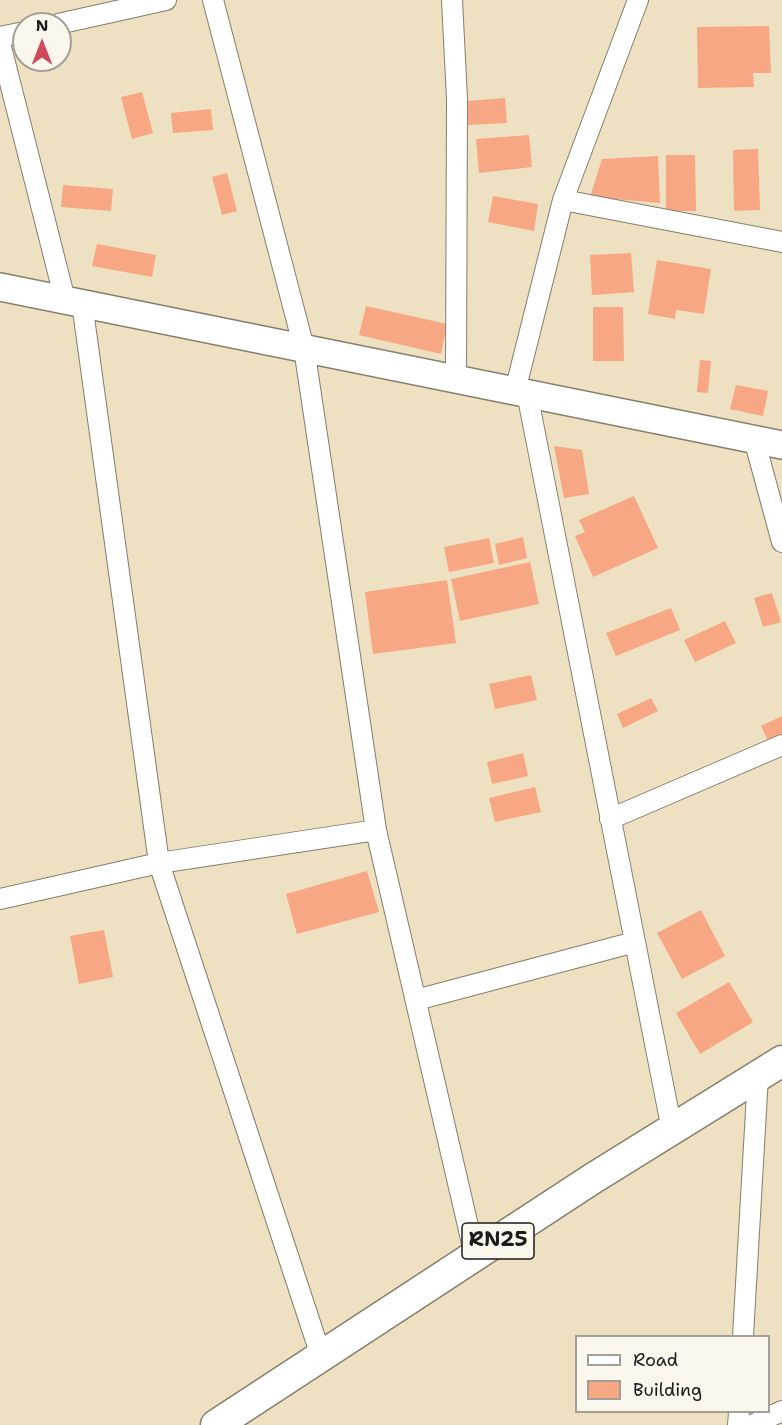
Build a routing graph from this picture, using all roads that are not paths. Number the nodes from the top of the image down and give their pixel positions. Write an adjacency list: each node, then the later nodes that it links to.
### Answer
1 (166, 0): 5 (street)
2 (213, 0): 11 (street)
3 (452, 0): 12 (street)
4 (638, 0): 7 (street)
5 (72, 21)
6 (0, 43): 10 (street)
7 (563, 200): 8 (street); 13 (street)
8 (782, 242)
9 (0, 287): 10 (main road)
10 (73, 302): 11 (main road); 20 (street)
11 (304, 348): 12 (main road); 19 (street)
12 (456, 379): 13 (main road)
13 (521, 392): 14 (main road); 18 (street)
14 (754, 439): 15 (main road); 16 (street)
15 (782, 445)
16 (782, 542)
17 (782, 745): 18 (street)
18 (610, 819): 22 (street)
19 (376, 830): 20 (street); 23 (street)
20 (159, 863): 21 (street); 28 (street)
21 (0, 899)
22 (635, 942): 23 (street); 25 (street)
23 (416, 1000): 26 (street)
24 (770, 1068): 25 (main road, RN25); 27 (street)
25 (672, 1130): 26 (main road, RN25)
26 (475, 1256): 28 (main road, RN25)
27 (743, 1335)
28 (321, 1356): 30 (main road, RN25)
29 (782, 1411): 31 (street)
30 (216, 1425)
31 (752, 1425)

